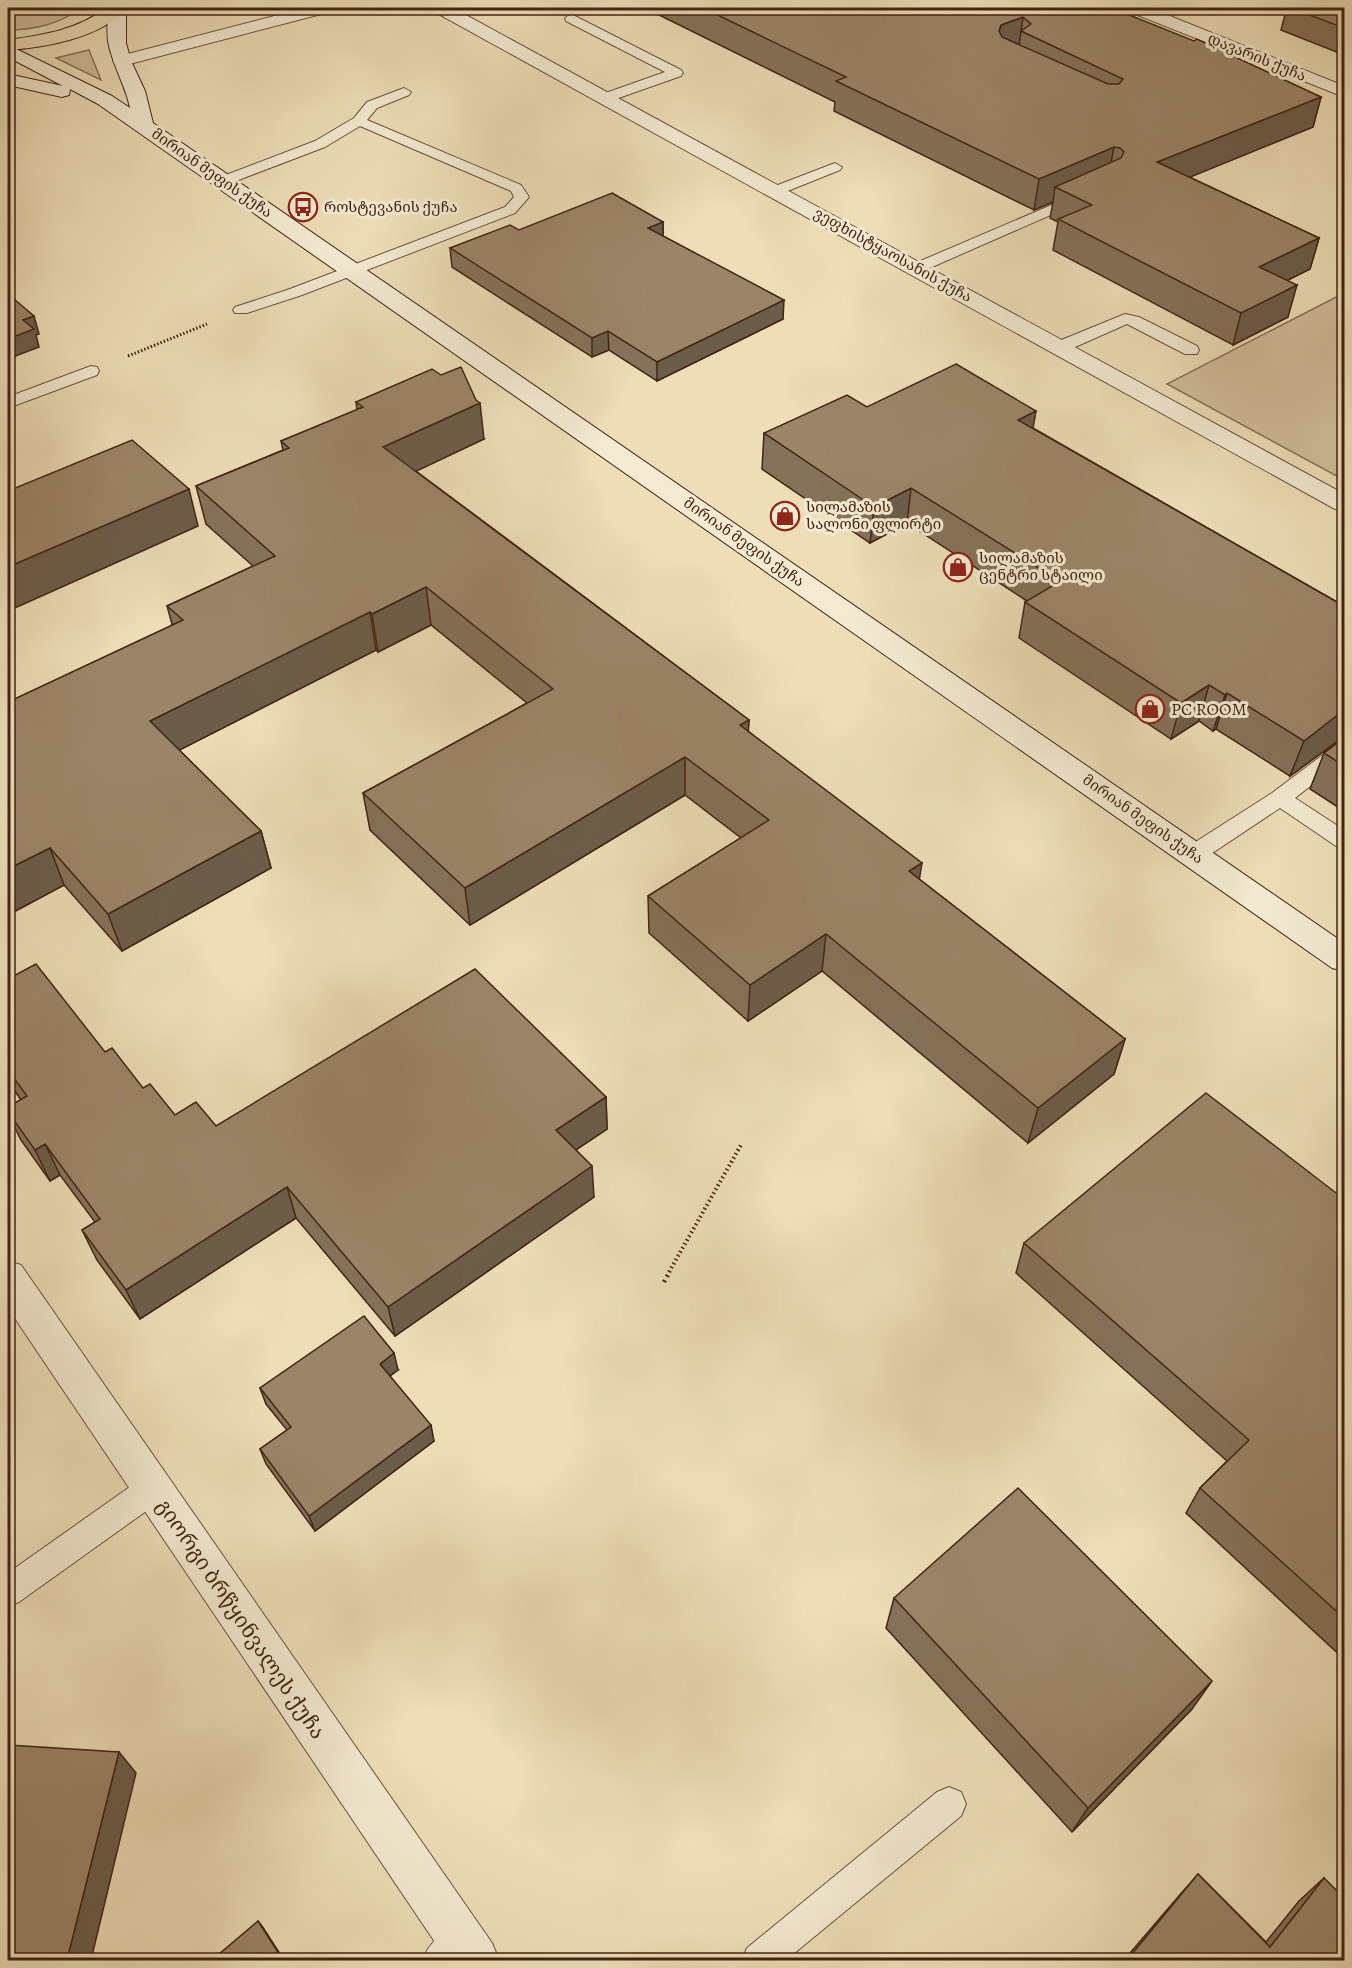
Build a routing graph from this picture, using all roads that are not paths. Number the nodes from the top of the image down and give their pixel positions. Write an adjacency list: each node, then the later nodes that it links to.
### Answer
1 (116, 8): 7 (main road); 9 (street, მირიან მეფის ქუჩა)
2 (323, 8): 9 (street)
3 (441, 8): 13 (street, ვეფხისტყაოსანის ქუჩა)
4 (1135, 8): 6 (lane); 12 (street, დავარის ქუჩა)
5 (571, 18): 13 (lane)
6 (1084, 27)
7 (8, 45)
8 (8, 50): 14 (street, მირიან მეფის ქუჩა)
9 (122, 61): 16 (street, მირიან მეფის ქუჩა)
10 (8, 80): 14 (street)
11 (404, 92): 15 (lane)
12 (1344, 92)
13 (605, 98): 20 (street, ვეფხისტყაოსანის ქუჩა)
14 (105, 100): 16 (street, მირიან მეფის ქუჩა)
15 (358, 121): 18 (lane); 22 (lane)
16 (144, 126): 18 (street, მირიან მეფის ქუჩა)
17 (835, 167): 20 (lane)
18 (223, 181): 22 (street, მირიან მეფის ქუჩა)
19 (1098, 189): 21 (lane)
20 (775, 191): 21 (street, ვეფხისტყაოსანის ქუჩა)
21 (916, 268): 24 (street, ვეფხისტყაოსანის ქუჩა)
22 (351, 270): 23 (lane); 32 (street, მირიან მეფის ქუჩა)
23 (241, 310)
24 (1060, 347): 25 (lane); 28 (street, ვეფხისტყაოსანის ქუჩა)
25 (1191, 350)
26 (91, 371): 27 (lane)
27 (8, 403)
28 (1344, 504)
29 (1344, 750): 30 (lane)
30 (1280, 798): 31 (lane); 32 (lane)
31 (1344, 840)
32 (1194, 854): 33 (street, მირიან მეფის ქუჩა)
33 (1344, 959)
34 (8, 1276): 35 (street, გიორგი ბრწყინვალეს ქუჩა)
35 (152, 1489): 36 (lane); 38 (street, გიორგი ბრწყინვალეს ქუჩა)
36 (8, 1590)
37 (949, 1804): 39 (lane)
38 (459, 1954)
39 (759, 1960)

